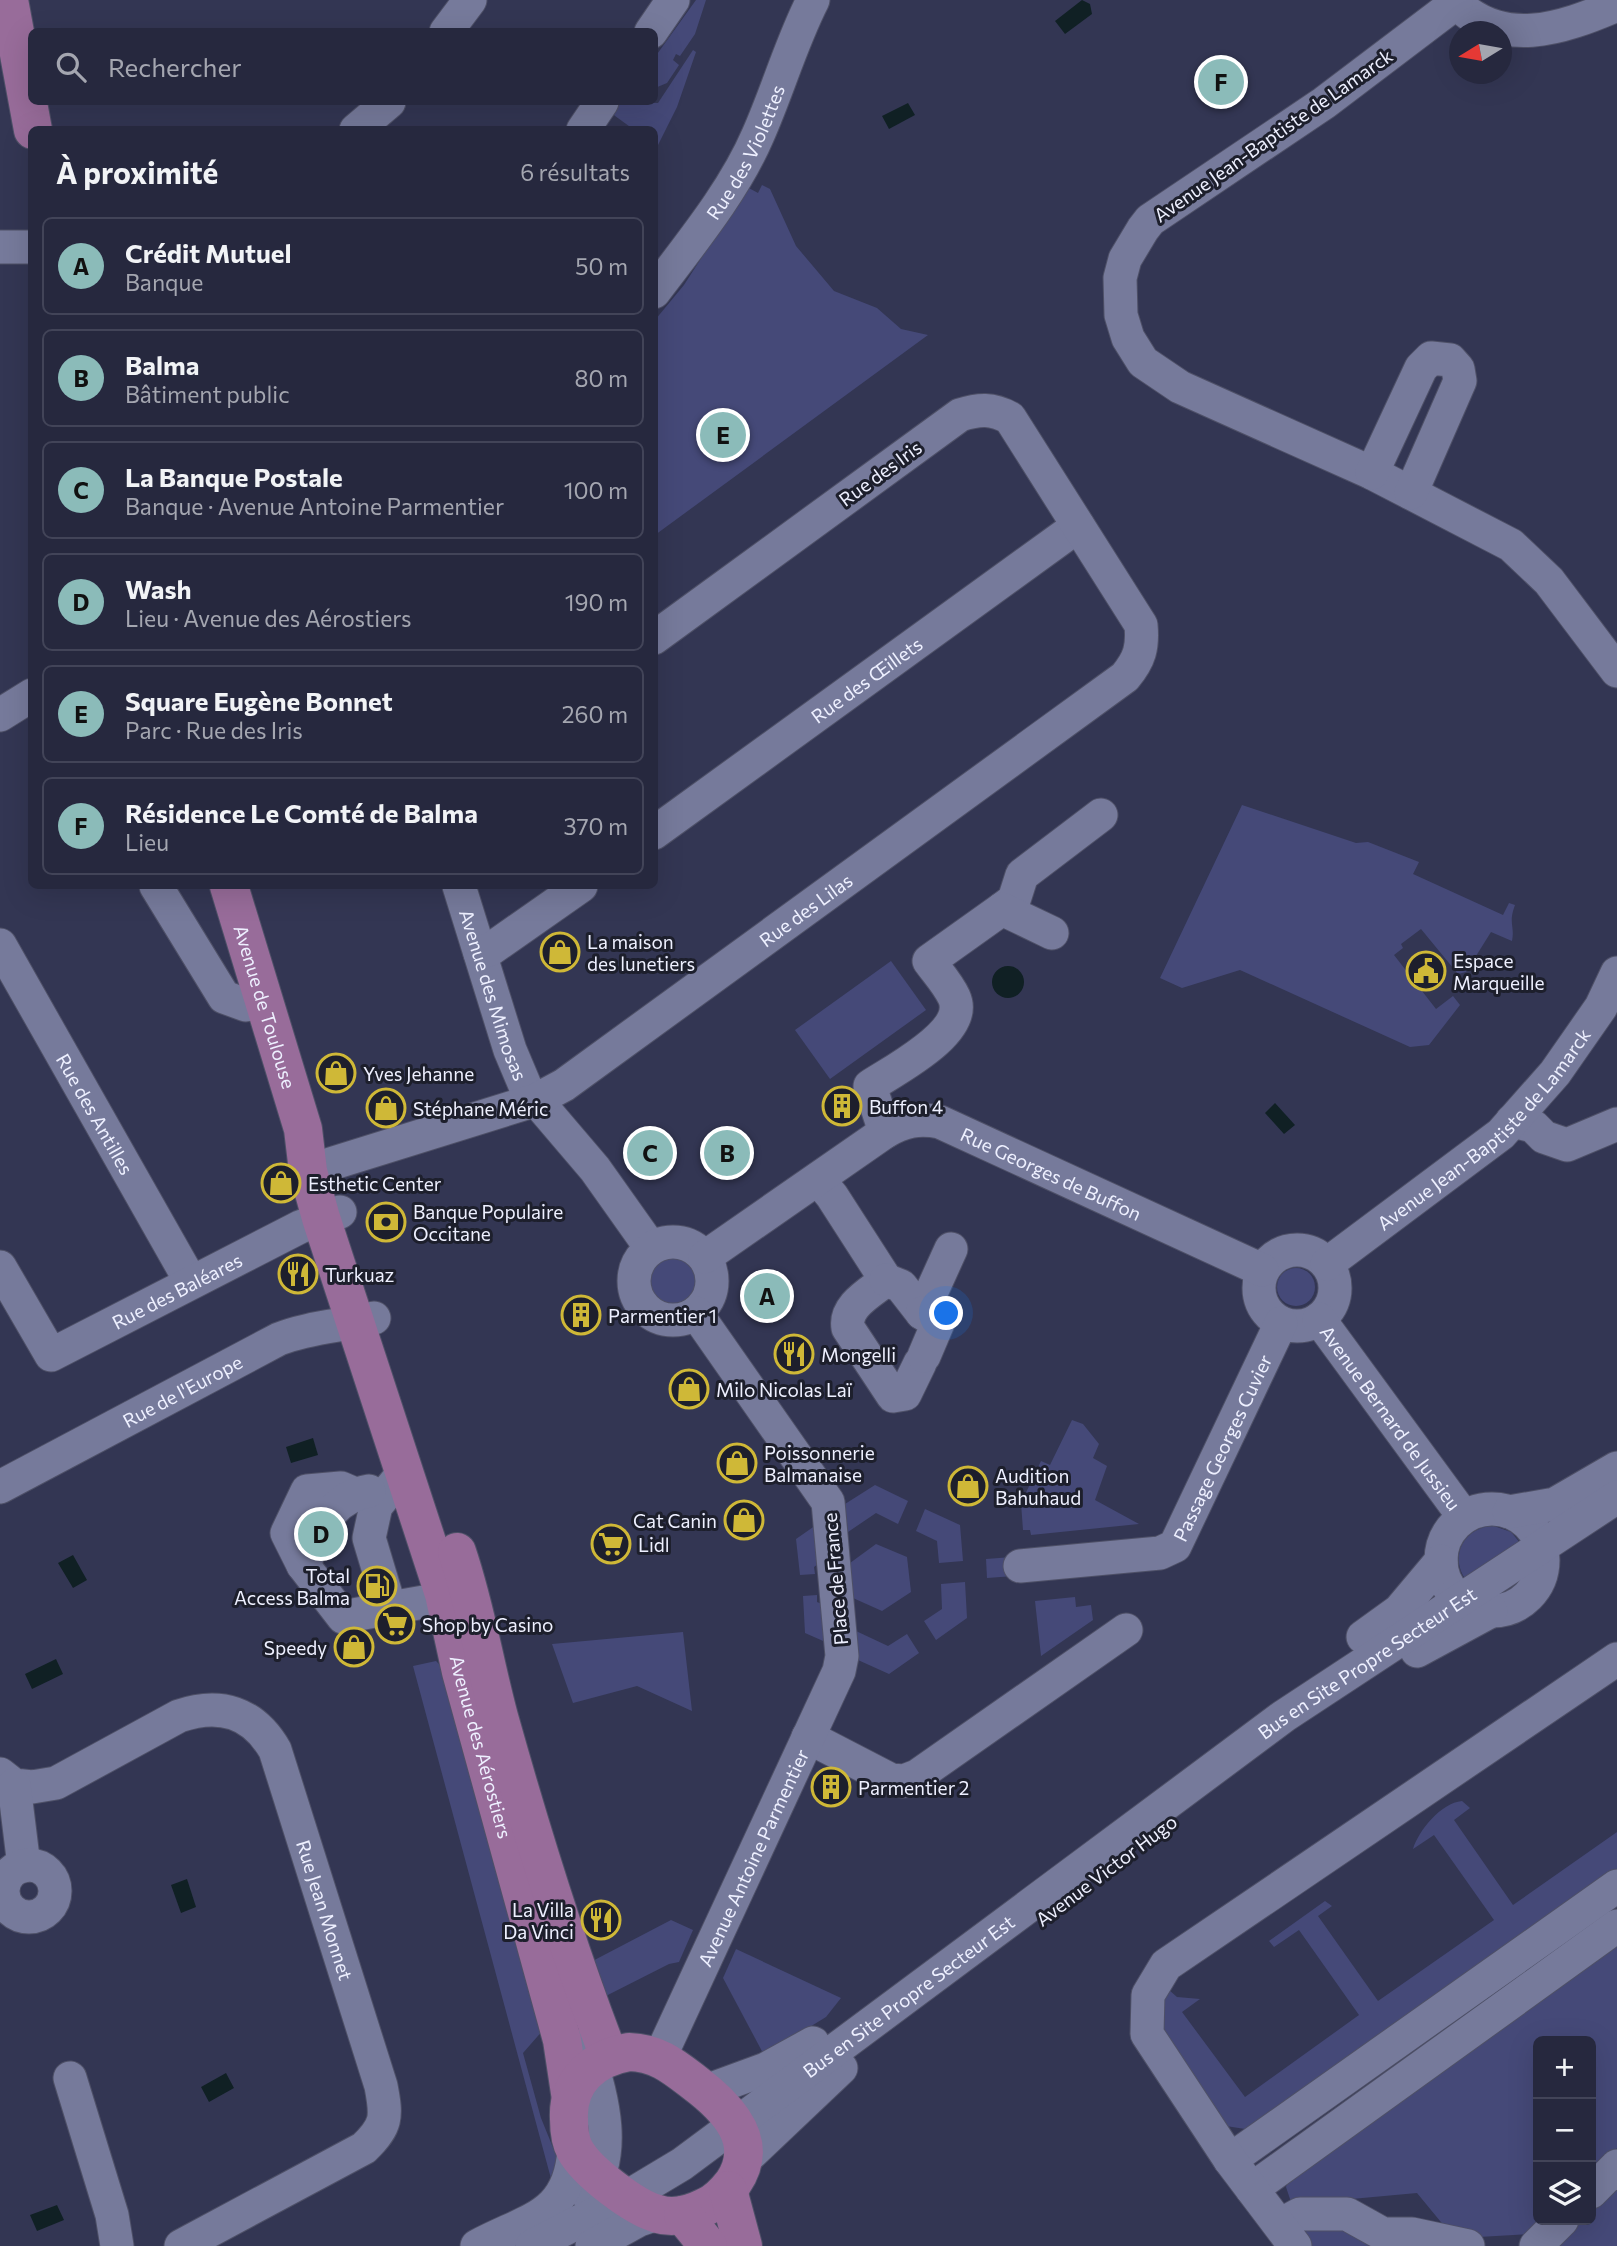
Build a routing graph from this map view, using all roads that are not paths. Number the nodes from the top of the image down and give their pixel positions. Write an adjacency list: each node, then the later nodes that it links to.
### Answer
1 (9, 0): 9 (main road)
2 (470, 0): 7 (street)
3 (673, 0): 8 (street)
4 (813, 0): 17 (street, Rue des Violettes)
5 (1454, 2): 6 (street); 18 (street, Avenue Jean-Baptiste de Lamarck)
6 (1617, 5)
7 (449, 28)
8 (654, 28)
9 (10, 66): 12 (main road)
10 (385, 105): 13 (street)
11 (600, 105): 14 (street)
12 (32, 126)
13 (360, 126)
14 (586, 126)
15 (0, 247): 16 (street)
16 (28, 247)
17 (658, 286)
18 (1372, 473): 19 (street, Avenue Jean-Baptiste de Lamarck); 19 (street)
19 (1411, 493): 22 (street, Avenue Jean-Baptiste de Lamarck)
20 (1077, 526): 21 (street, Rue des Iris); 26 (street, Rue des Œillets); 37 (street, Rue des Lilas)
21 (658, 635)
22 (1617, 671)
23 (28, 698): 24 (street)
24 (0, 715)
25 (1101, 815): 31 (street)
26 (658, 830)
27 (158, 889): 36 (street)
28 (230, 889): 36 (main road, Avenue de Toulouse)
29 (460, 889): 34 (street, Avenue des Mimosas)
30 (577, 889): 34 (street)
31 (1002, 909): 32 (street); 40 (street)
32 (1052, 933)
33 (0, 944): 51 (street, Rue des Antilles)
34 (480, 953): 37 (street, Avenue des Mimosas)
35 (1617, 973): 38 (street, Avenue Jean-Baptiste de Lamarck)
36 (264, 1001): 41 (main road, Avenue de Toulouse)
37 (536, 1100): 41 (street, Rue des Lilas); 44 (street)
38 (1513, 1121): 39 (street); 47 (street, Avenue Jean-Baptiste de Lamarck)
39 (1617, 1124)
40 (885, 1132): 42 (street, Rue Georges de Buffon); 49 (street, Rue Georges de Buffon)
41 (317, 1168): 43 (main road, Avenue de Toulouse)
42 (818, 1180): 46 (street, Rue Georges de Buffon); 50 (street)
43 (331, 1215): 51 (street, Rue des Baléares); 55 (main road, Avenue de Toulouse)
44 (651, 1248): 46 (street); 52 (street)
45 (951, 1249): 53 (street)
46 (705, 1258): 52 (street)
47 (1327, 1264): 49 (street); 54 (street)
48 (0, 1267): 51 (street, Rue des Baléares)
49 (1262, 1270): 56 (street)
50 (886, 1280): 53 (street); 53 (street)
51 (191, 1282)
52 (696, 1313): 74 (street, Place de France)
53 (922, 1313)
54 (1319, 1318): 56 (street); 63 (street, Avenue Bernard de Jussieu)
55 (364, 1320): 57 (main road, Avenue des Aérostiers); 60 (street, Rue de l'Europe); 82 (main road, Avenue des Aérostiers)
56 (1280, 1323): 67 (street, Passage Georges Cuvier)
57 (390, 1423): 59 (main road, Avenue des Aérostiers); 82 (street, Bus en Site Propre Secteur Est)
58 (1617, 1468): 62 (street)
59 (398, 1479): 70 (street); 70 (street); 71 (main road, Avenue des Aérostiers)
60 (0, 1487)
61 (1617, 1497): 65 (street, Bus en Site Propre Secteur Est)
62 (1509, 1511): 63 (street); 65 (street)
63 (1464, 1517): 66 (street, Avenue Victor Hugo)
64 (1617, 1521): 68 (street)
65 (1542, 1546): 68 (street); 69 (street, Bus en Site Propre Secteur Est)
66 (1441, 1561): 69 (street); 84 (street, Avenue Victor Hugo)
67 (1020, 1566)
68 (1538, 1583): 72 (street, Avenue Victor Hugo)
69 (1459, 1599): 72 (street); 85 (street, Bus en Site Propre Secteur Est)
70 (390, 1608): 71 (street)
71 (448, 1611): 82 (main road, Avenue des Aérostiers)
72 (1490, 1611): 89 (street, Avenue Victor Hugo)
73 (1126, 1630): 76 (street)
74 (842, 1656): 76 (street, Avenue Antoine Parmentier)
75 (1617, 1659): 87 (street)
76 (808, 1737): 81 (street, Avenue Antoine Parmentier)
77 (7, 1779): 78 (street, Rue Jean Monnet); 97 (street, Rue Jean Monnet)
78 (24, 1866)
79 (1617, 1886): 87 (street)
80 (1617, 1926): 91 (street)
81 (660, 2057): 82 (main road); 84 (main road)
82 (591, 2072): 86 (main road); 92 (street, Bus en Site Propre Secteur Est)
83 (70, 2078): 96 (street)
84 (706, 2091): 85 (main road)
85 (736, 2122): 89 (main road); 92 (street, Bus en Site Propre Secteur Est)
86 (575, 2150): 92 (main road); 98 (street)
87 (1230, 2160): 91 (street)
88 (1617, 2166): 90 (street)
89 (736, 2175): 92 (main road); 101 (main road)
90 (1596, 2187)
91 (1252, 2189): 95 (street)
92 (636, 2198): 94 (street, Bus en Site Propre Secteur Est); 94 (street); 100 (main road)
93 (1557, 2225): 103 (street)
94 (583, 2234): 99 (street, Bus en Site Propre Secteur Est)
95 (1288, 2235): 102 (street)
96 (117, 2246)
97 (181, 2246)
98 (477, 2246)
99 (532, 2246)
100 (708, 2246)
101 (743, 2246)
102 (1468, 2246)
103 (1536, 2246)

